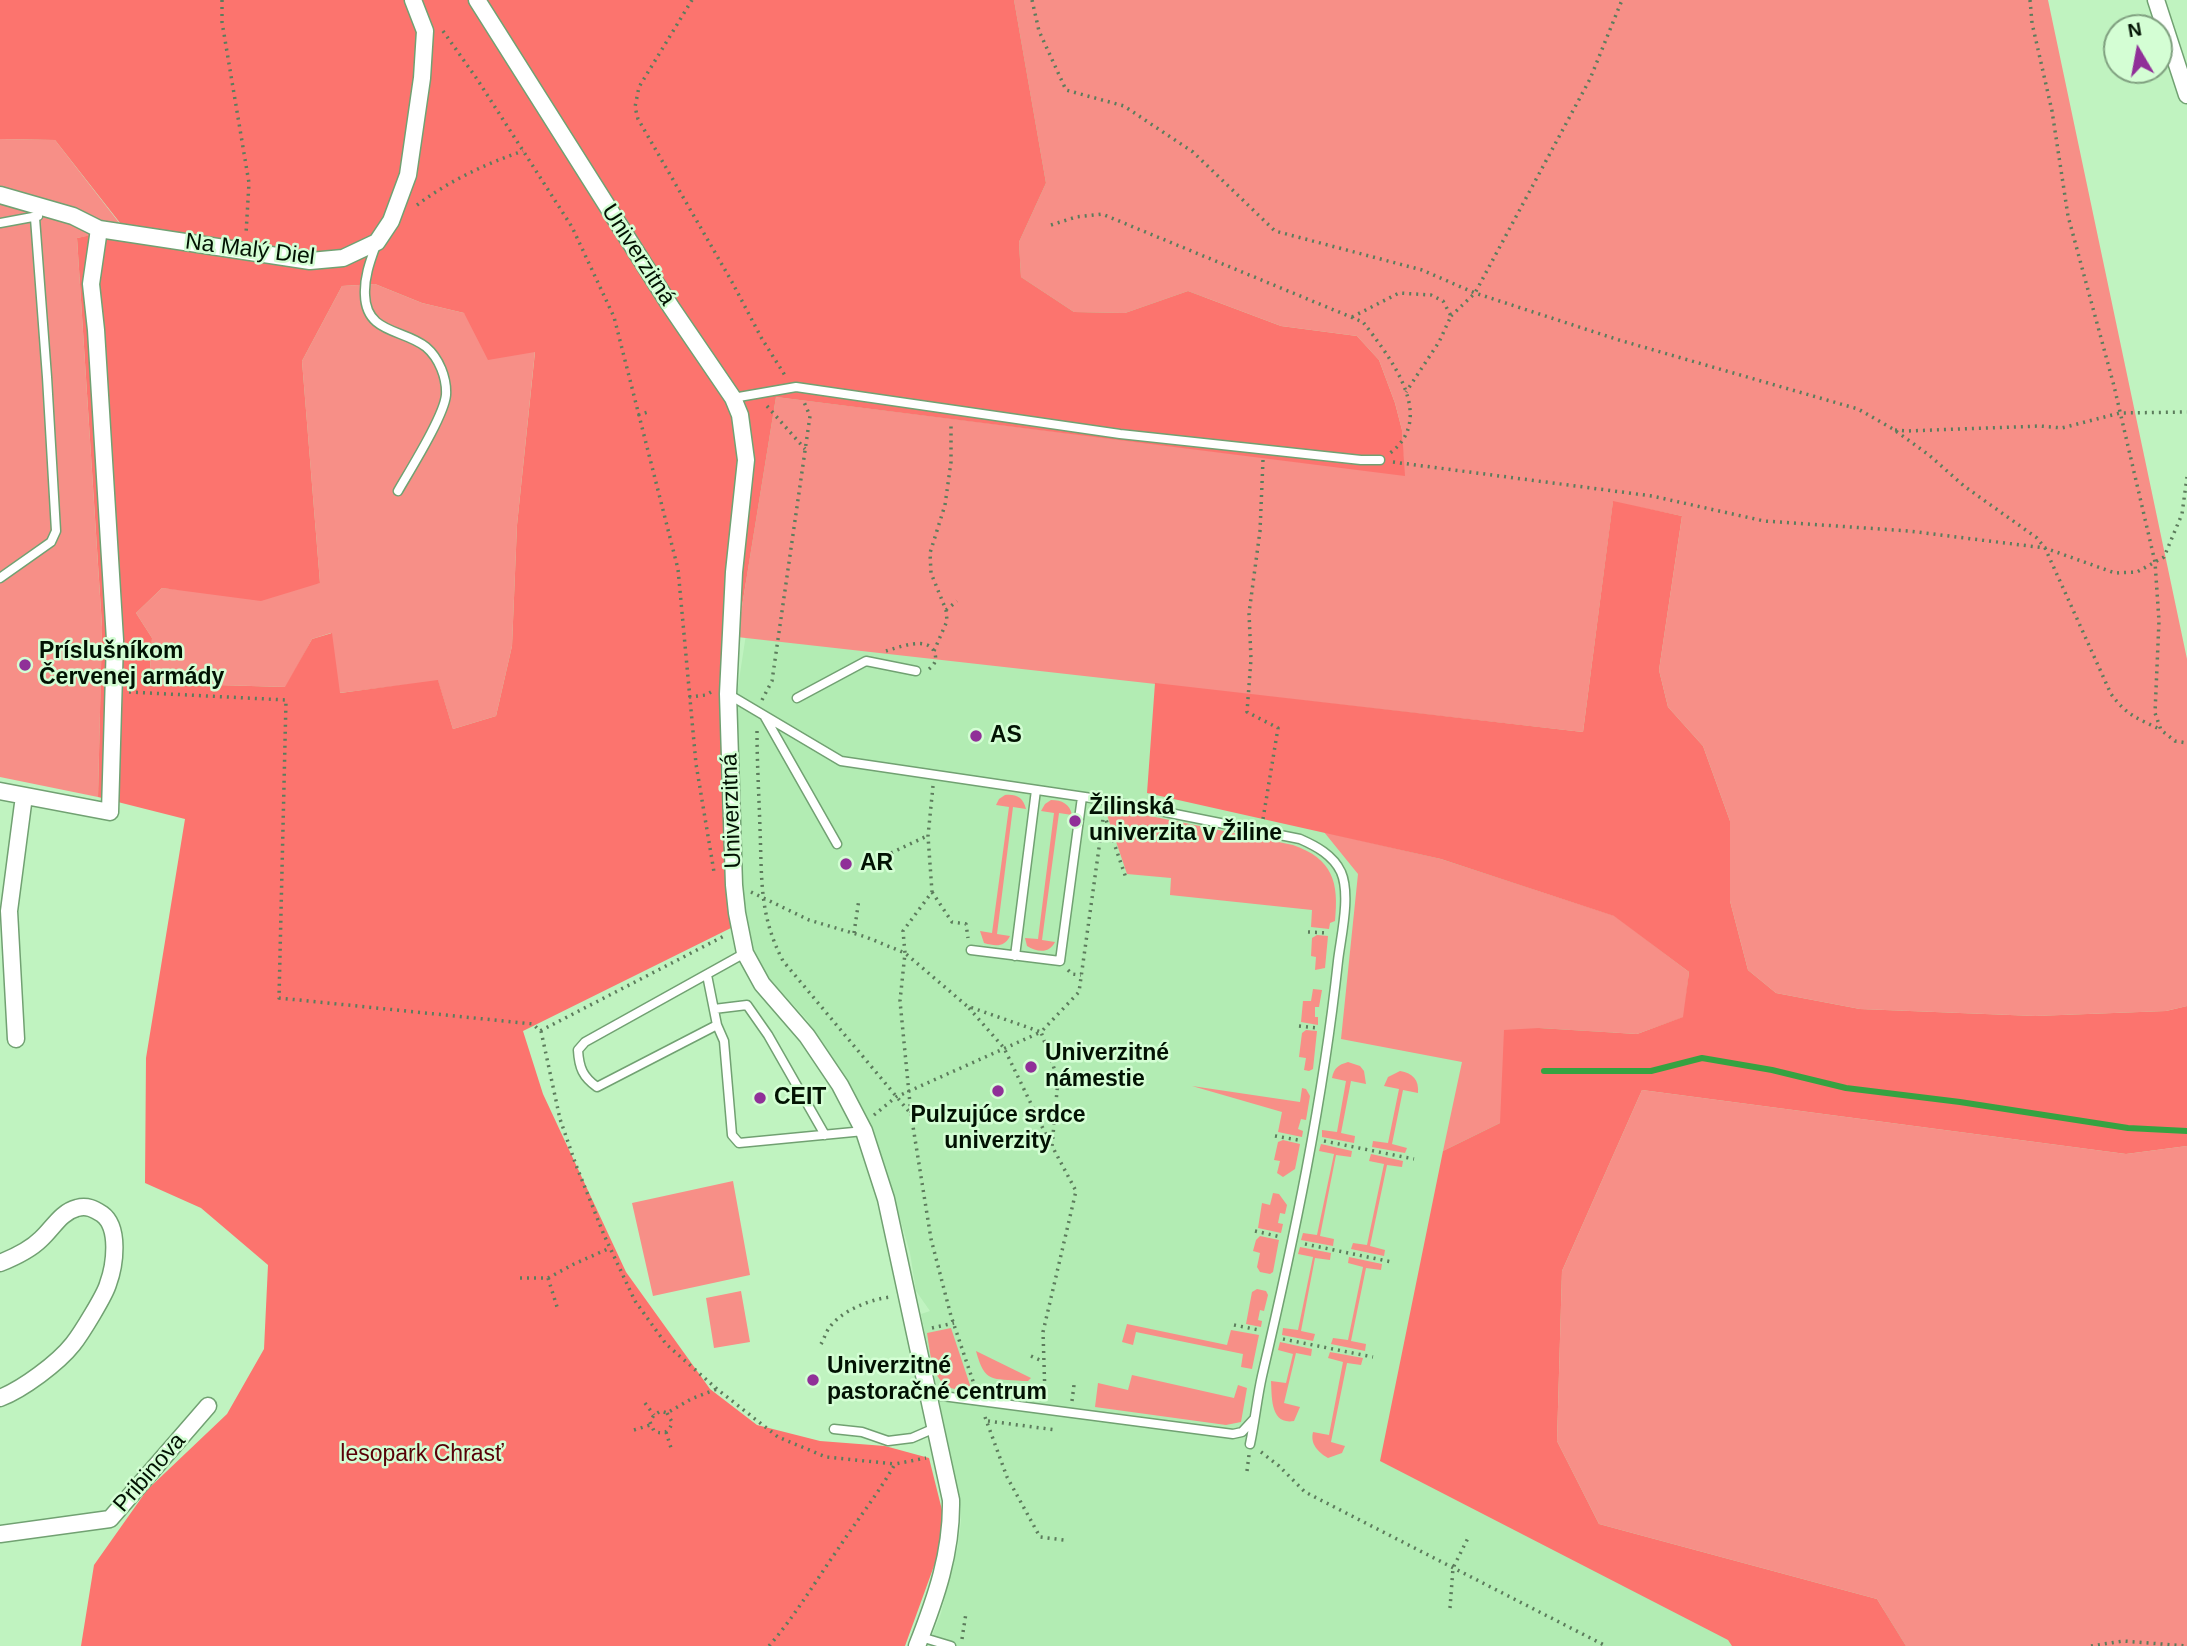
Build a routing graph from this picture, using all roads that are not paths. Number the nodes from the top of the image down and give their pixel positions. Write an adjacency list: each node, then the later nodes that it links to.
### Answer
1 (477, 0): 11 (street, Univerzitná)
2 (2156, 0): 4 (street)
3 (414, 2): 10 (street)
4 (2187, 95)
5 (0, 195): 6 (street, Na Malý Diel)
6 (51, 209): 7 (lane); 9 (street, Na Malý Diel)
7 (35, 218): 8 (lane); 14 (lane)
8 (0, 223)
9 (99, 229): 10 (street, Na Malý Diel); 21 (street)
10 (377, 242): 13 (lane)
11 (733, 398): 12 (lane); 16 (street, Univerzitná)
12 (1380, 460)
13 (398, 492)
14 (0, 578)
15 (916, 671): 17 (lane)
16 (729, 694): 18 (lane); 25 (street, Univerzitná)
17 (797, 698)
18 (760, 712): 19 (lane); 23 (lane)
19 (1035, 790): 22 (lane); 26 (lane)
20 (0, 791): 21 (street)
21 (24, 796): 30 (street)
22 (1082, 797): 26 (lane); 37 (lane)
23 (837, 844)
24 (971, 950): 26 (lane)
25 (745, 953): 27 (lane); 31 (street, Univerzitná)
26 (1015, 956)
27 (707, 975): 28 (lane); 29 (lane)
28 (714, 1009): 29 (lane); 32 (lane)
29 (717, 1025): 32 (lane)
30 (16, 1039)
31 (863, 1128): 32 (lane); 34 (street, Univerzitná)
32 (825, 1135)
33 (0, 1263): 35 (street)
34 (928, 1394): 37 (lane); 38 (street, Univerzitná)
35 (0, 1398)
36 (208, 1406): 41 (street, Pribinova)
37 (1256, 1417): 40 (lane)
38 (935, 1428): 39 (lane); 42 (street, Univerzitná)
39 (834, 1429)
40 (1250, 1444)
41 (0, 1534)
42 (919, 1641): 43 (lane)
43 (951, 1646)

